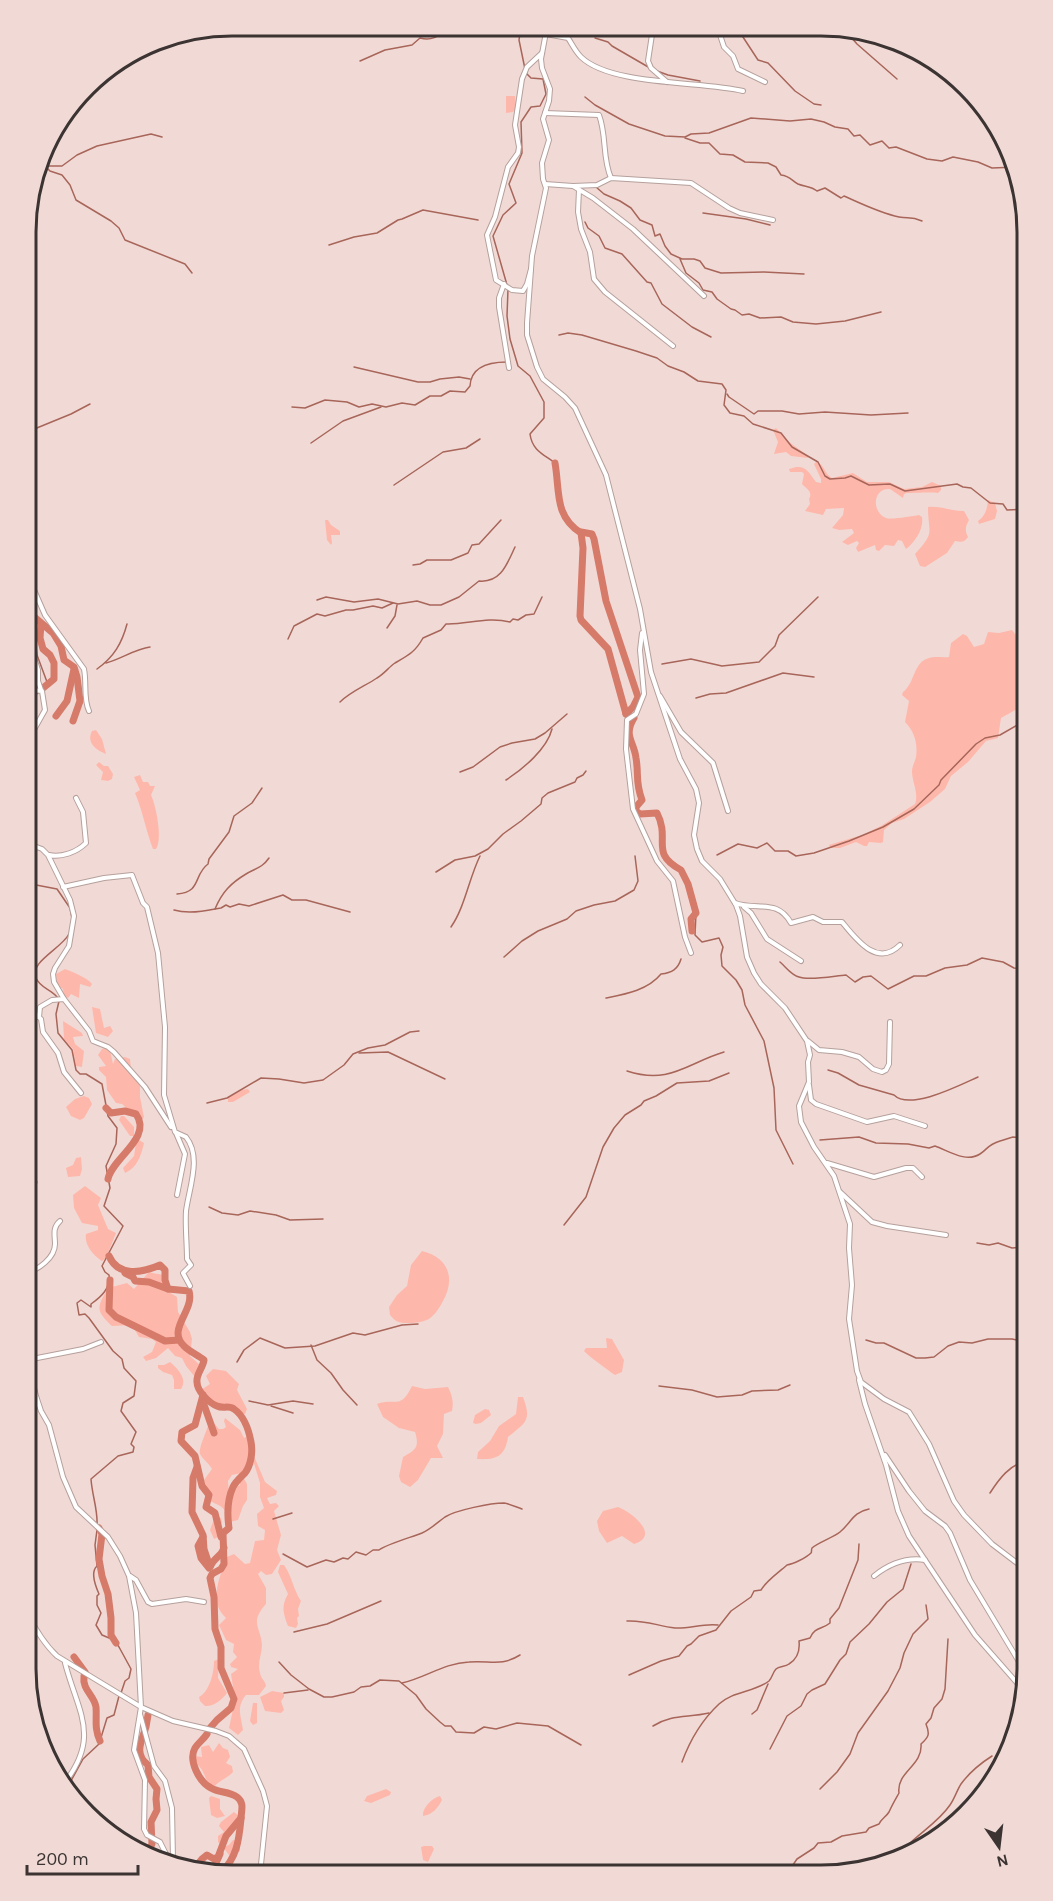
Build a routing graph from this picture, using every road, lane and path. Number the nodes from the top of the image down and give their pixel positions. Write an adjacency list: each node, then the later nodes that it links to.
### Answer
1 (546, 36): 5 (street)
2 (557, 36): 6 (street)
3 (651, 36): 6 (street)
4 (721, 36): 7 (street)
5 (542, 52): 9 (street); 16 (street)
6 (666, 82): 8 (street)
7 (765, 82)
8 (743, 91)
9 (545, 113): 10 (street); 11 (street)
10 (611, 178): 12 (street); 14 (street)
11 (545, 184): 12 (street); 15 (street)
12 (573, 186): 13 (street)
13 (579, 190): 17 (street); 18 (street)
14 (773, 220)
15 (532, 266): 16 (street); 21 (street)
16 (504, 284): 19 (street)
17 (704, 296)
18 (673, 346)
19 (509, 368)
20 (36, 594): 26 (street)
21 (643, 626): 25 (street); 36 (street)
22 (36, 664): 24 (street)
23 (36, 690): 24 (street)
24 (42, 691): 27 (street)
25 (656, 691): 29 (street); 33 (street)
26 (89, 711)
27 (36, 726)
28 (76, 798): 31 (street)
29 (728, 811)
30 (36, 847): 31 (street)
31 (48, 855): 32 (street)
32 (63, 887): 38 (street); 46 (street)
33 (735, 903): 34 (street); 42 (street)
34 (743, 906): 35 (street); 37 (street)
35 (900, 945)
36 (691, 953)
37 (801, 961)
38 (64, 999): 40 (street); 46 (street)
39 (36, 1015): 40 (street)
40 (39, 1017): 44 (street)
41 (890, 1022): 42 (street)
42 (807, 1041): 43 (street)
43 (809, 1082): 45 (street); 47 (street)
44 (81, 1093)
45 (925, 1126)
46 (175, 1132): 50 (street); 54 (street)
47 (826, 1163): 48 (street); 49 (street)
48 (922, 1176)
49 (840, 1191): 52 (street); 57 (street)
50 (177, 1195)
51 (60, 1221): 53 (street)
52 (946, 1235)
53 (36, 1269)
54 (190, 1286)
55 (101, 1342): 56 (street)
56 (36, 1357)
57 (857, 1371): 59 (street); 61 (street)
58 (36, 1396): 62 (street)
59 (879, 1447): 60 (street); 66 (street)
60 (926, 1561): 63 (street); 68 (street)
61 (1017, 1563)
62 (129, 1576): 64 (street); 69 (street)
63 (874, 1576)
64 (204, 1602)
65 (36, 1628): 67 (street)
66 (1017, 1659)
67 (65, 1662): 69 (street); 71 (street)
68 (1017, 1683)
69 (141, 1707): 70 (street); 74 (street)
70 (140, 1713): 72 (street); 73 (street)
71 (69, 1778)
72 (165, 1853)
73 (172, 1855)
74 (261, 1865)

